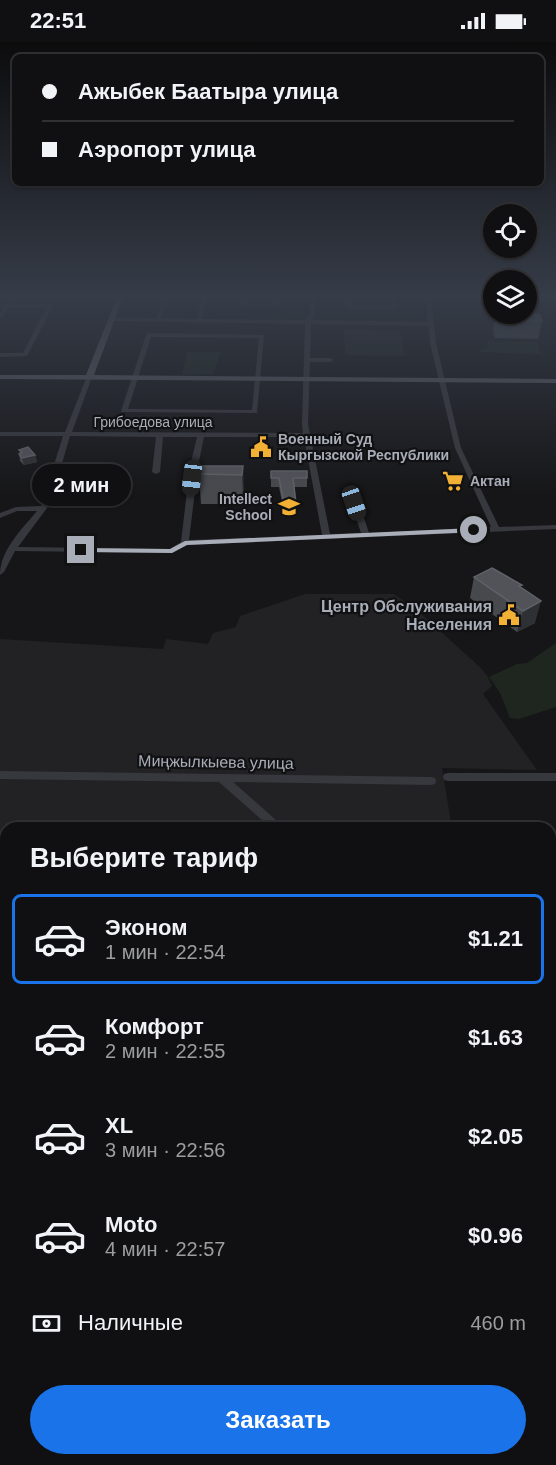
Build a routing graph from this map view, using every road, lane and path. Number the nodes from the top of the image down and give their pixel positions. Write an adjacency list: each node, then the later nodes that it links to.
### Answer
1 (94, 363): 7 (main road)
2 (140, 363): 8 (street)
3 (260, 363): 9 (street)
4 (308, 363): 10 (street)
5 (438, 363): 11 (street)
6 (0, 377): 7 (main road)
7 (89, 377): 8 (main road); 16 (street)
8 (136, 378): 9 (main road); 9 (street)
9 (259, 379): 10 (main road)
10 (308, 379): 11 (main road); 17 (street)
11 (442, 380): 12 (main road); 23 (street)
12 (556, 381)
13 (0, 434): 16 (street, Грибоедова улица)
14 (160, 434): 15 (street, Грибоедова улица); 16 (street, Грибоедова улица); 18 (street)
15 (201, 434): 17 (street, Грибоедова улица); 26 (street)
16 (67, 435): 20 (street)
17 (306, 435): 25 (street)
18 (156, 472)
19 (354, 503): 24 (street)
20 (43, 508): 21 (street); 27 (street)
21 (0, 516)
22 (556, 526): 23 (street)
23 (496, 530): 24 (street)
24 (366, 535): 25 (street)
25 (326, 537): 26 (street)
26 (185, 543): 27 (street)
27 (12, 549): 28 (street)
28 (0, 572)
29 (0, 775): 32 (street, Миңжылкыева улица)
30 (448, 777): 31 (street)
31 (556, 777)
32 (221, 778): 33 (street, Миңжылкыева улица); 34 (street)
33 (431, 781)
34 (272, 822)

